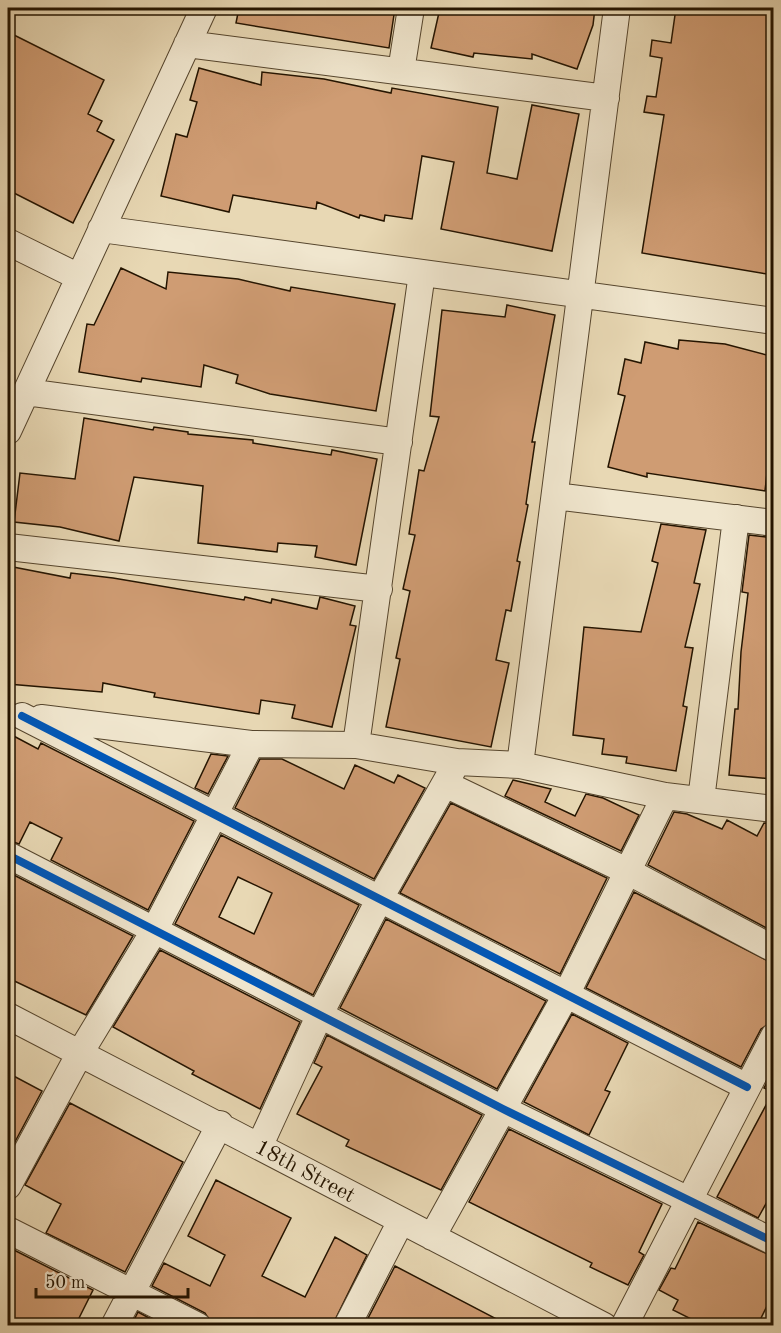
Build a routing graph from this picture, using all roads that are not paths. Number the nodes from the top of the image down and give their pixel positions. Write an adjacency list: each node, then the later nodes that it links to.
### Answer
1 (204, 8): 4 (street)
2 (411, 8): 5 (street)
3 (617, 8): 6 (street)
4 (187, 44): 5 (street); 7 (street)
5 (401, 71): 6 (street)
6 (606, 98): 11 (street)
7 (101, 229): 9 (street); 10 (street)
8 (8, 242): 10 (street)
9 (422, 273): 11 (street); 15 (street)
10 (79, 277): 13 (street)
11 (580, 295): 12 (street); 16 (street)
12 (774, 321)
13 (26, 392): 14 (street); 15 (street)
14 (8, 431)
15 (399, 442): 20 (street)
16 (555, 496): 17 (street); 25 (street)
17 (736, 518): 18 (street); 28 (street)
18 (774, 523)
19 (8, 547): 20 (street)
20 (380, 589): 23 (street)
21 (15, 715): 22 (street); 30 (street)
22 (251, 744): 23 (street); 30 (street)
23 (356, 745): 24 (street)
24 (457, 762): 25 (street); 26 (street)
25 (520, 765): 27 (street)
26 (445, 784): 32 (street); 33 (street)
27 (665, 796): 28 (street); 32 (street)
28 (701, 800): 29 (street)
29 (774, 809)
30 (214, 816): 33 (street); 34 (street)
31 (8, 855): 34 (street)
32 (629, 872): 35 (street); 36 (street)
33 (379, 900): 36 (street); 37 (street)
34 (154, 931): 37 (street); 40 (street)
35 (774, 949)
36 (566, 995): 41 (street); 42 (street)
37 (320, 1014): 42 (street); 44 (street)
38 (8, 1016): 40 (street, 18th Street)
39 (774, 1036): 41 (street)
40 (80, 1053): 43 (street, 18th Street); 45 (street)
41 (747, 1087): 46 (street)
42 (503, 1109): 46 (street); 49 (street)
43 (220, 1124): 44 (street, 18th Street); 51 (street)
44 (260, 1144): 47 (street, 18th Street)
45 (8, 1186)
46 (688, 1199): 50 (street); 56 (street)
47 (401, 1221): 49 (street, 18th Street); 55 (street)
48 (8, 1230): 51 (street)
49 (432, 1237): 52 (street, 18th Street)
50 (774, 1242)
51 (131, 1292): 53 (street); 54 (street)
52 (590, 1322)
53 (114, 1326)
54 (198, 1326)
55 (347, 1326)
56 (624, 1326)

